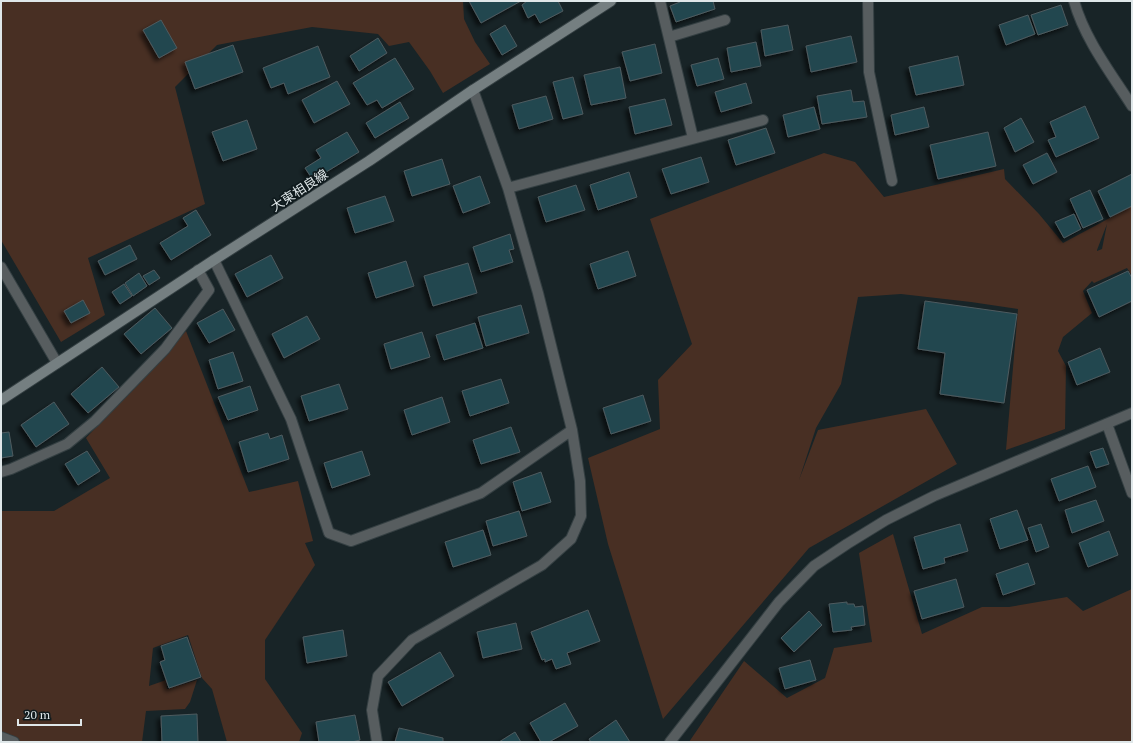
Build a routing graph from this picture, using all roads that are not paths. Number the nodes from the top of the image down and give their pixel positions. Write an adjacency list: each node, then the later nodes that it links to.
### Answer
1 (611, 1): 7 (main road, 大東相良線)
2 (660, 1): 6 (street)
3 (868, 1): 11 (street)
4 (1074, 1): 8 (street)
5 (725, 20): 6 (street)
6 (669, 37): 10 (street)
7 (473, 90): 12 (street); 13 (main road, 大東相良線)
8 (1132, 106)
9 (763, 120): 10 (street)
10 (693, 138): 12 (street)
11 (892, 181)
12 (508, 188): 20 (street)
13 (214, 260): 15 (main road, 大東相良線); 20 (street)
14 (1, 267): 16 (street)
15 (198, 270): 16 (main road, 大東相良線); 21 (street)
16 (57, 363): 17 (main road, 大東相良線)
17 (1, 400)
18 (1132, 413): 19 (street)
19 (1107, 424): 22 (street); 26 (street)
20 (572, 430): 25 (street)
21 (1, 472)
22 (1132, 493)
23 (1, 737): 24 (street)
24 (14, 742)
25 (377, 742)
26 (670, 742)

